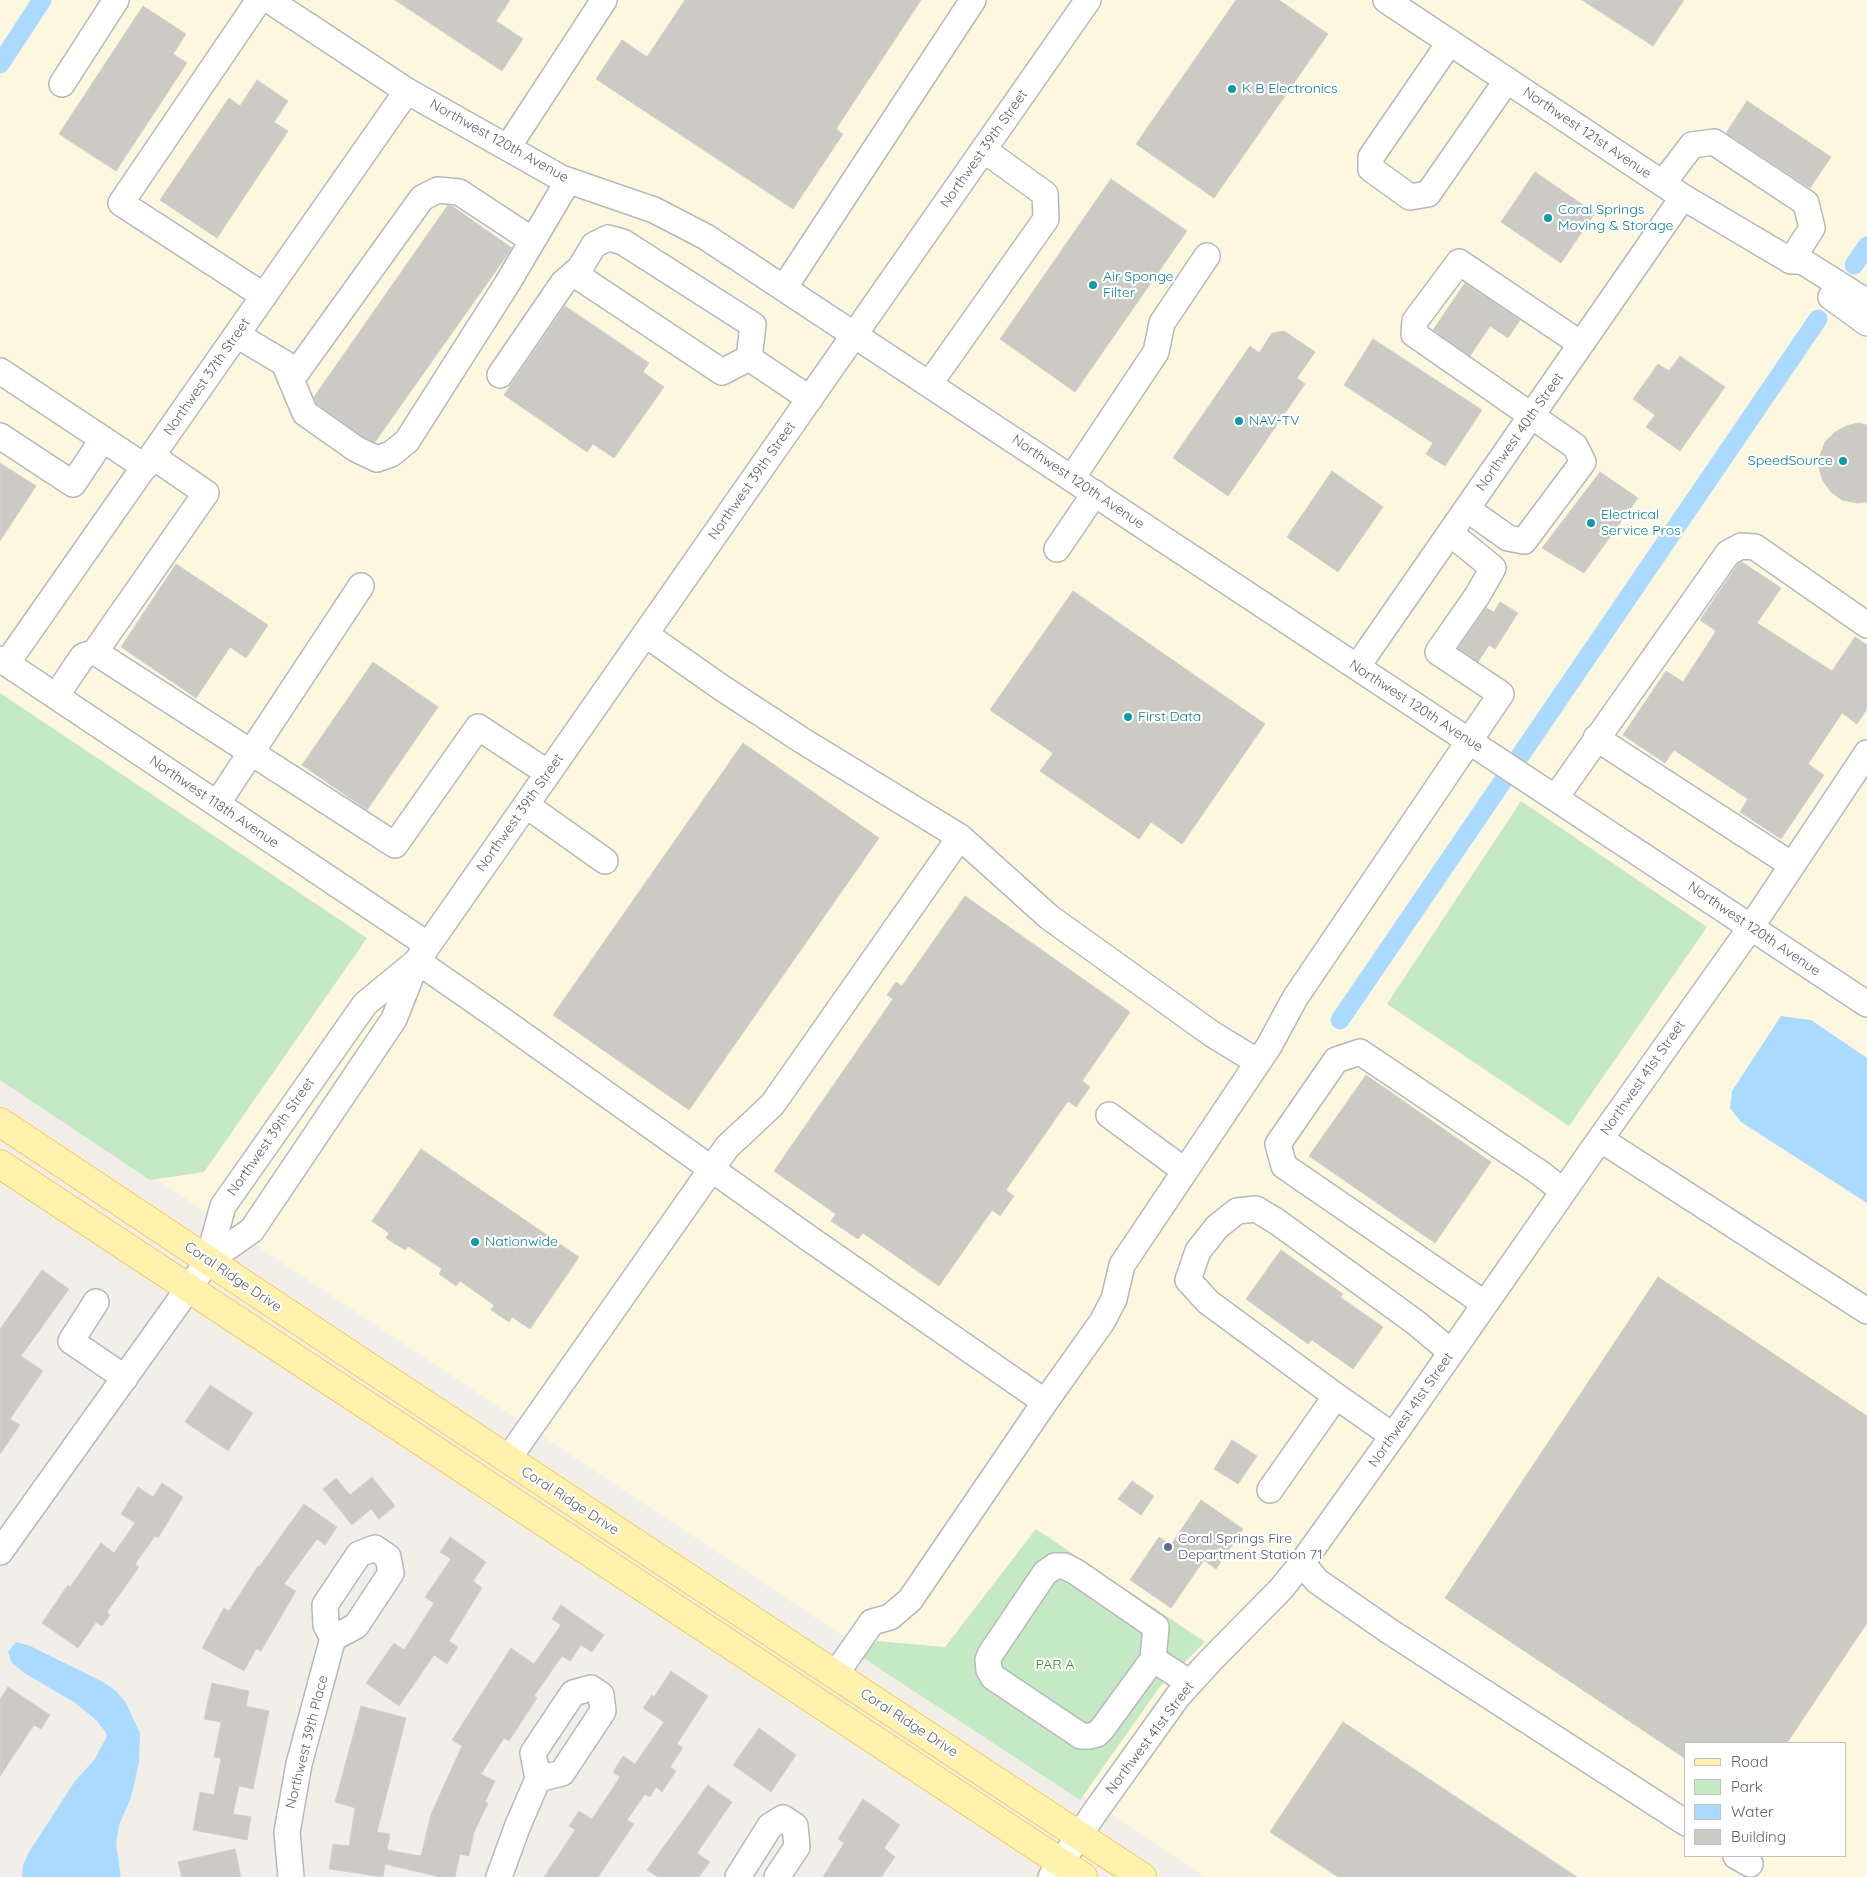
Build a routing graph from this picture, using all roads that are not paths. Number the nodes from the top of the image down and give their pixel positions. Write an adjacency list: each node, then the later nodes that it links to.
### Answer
1 (116, 0): 10 (street)
2 (259, 0): 22 (street)
3 (269, 0): 11 (street, Northwest 120th Avenue)
4 (604, 0): 12 (street)
5 (973, 0): 21 (street)
6 (1088, 0): 13 (street, Northwest 39th Street)
7 (1387, 0): 8 (street, Northwest 121st Avenue)
8 (1450, 42): 9 (street, Northwest 121st Avenue); 9 (street)
9 (1507, 80): 15 (street, Northwest 121st Avenue)
10 (62, 84)
11 (408, 91): 12 (street, Northwest 120th Avenue); 22 (street, Northwest 37th Street)
12 (508, 147): 14 (street, Northwest 120th Avenue)
13 (984, 150): 25 (street, Northwest 39th Street); 32 (street)
14 (568, 181): 17 (street); 21 (street, Northwest 120th Avenue)
15 (1663, 184): 16 (street, Northwest 121st Avenue); 19 (street)
16 (1684, 197): 19 (street, Northwest 121st Avenue); 27 (street, Northwest 40th Street)
17 (532, 240): 31 (street); 31 (street)
18 (1207, 256): 38 (street)
19 (1791, 261): 23 (street, Northwest 121st Avenue); 24 (street, Northwest 121st Avenue)
20 (580, 268): 28 (street); 28 (street); 30 (street)
21 (784, 288): 25 (street, Northwest 120th Avenue)
22 (264, 296): 26 (street, Northwest 37th Street)
23 (1867, 302)
24 (1867, 323)
25 (855, 334): 32 (street, Northwest 120th Avenue); 33 (street, Northwest 39th Street)
26 (237, 335): 31 (street); 37 (street, Northwest 37th Street)
27 (1581, 344): 34 (street, Northwest 40th Street); 34 (street)
28 (749, 358): 33 (street)
29 (0, 371): 36 (street)
30 (500, 375)
31 (291, 380)
32 (930, 383): 38 (street, Northwest 120th Avenue)
33 (810, 399): 45 (street, Northwest 39th Street)
34 (1532, 415): 40 (street, Northwest 40th Street); 40 (street)
35 (0, 436): 36 (street)
36 (102, 439): 37 (street)
37 (148, 461): 46 (street); 47 (street, Northwest 37th Street)
38 (1072, 478): 39 (street, Northwest 120th Avenue)
39 (1095, 493): 42 (street); 48 (street, Northwest 120th Avenue)
40 (1467, 510): 41 (street, Northwest 40th Street)
41 (1450, 533): 48 (street, Northwest 40th Street); 51 (street)
42 (1057, 549)
43 (361, 586): 52 (street)
44 (1867, 625): 50 (street)
45 (645, 634): 54 (street, Northwest 39th Street); 58 (street)
46 (95, 652): 49 (street); 52 (street)
47 (4, 661): 49 (street, Northwest 118th Avenue)
48 (1357, 667): 51 (street, Northwest 120th Avenue)
49 (56, 696): 56 (street, Northwest 118th Avenue)
50 (1596, 738): 55 (street); 60 (street)
51 (1470, 741): 55 (street, Northwest 120th Avenue); 64 (street)
52 (251, 752): 54 (street); 56 (street)
53 (1867, 753): 60 (street, Northwest 41st Street)
54 (548, 773): 57 (street, Northwest 39th Street)
55 (1556, 797): 61 (street, Northwest 120th Avenue)
56 (217, 804): 62 (street, Northwest 118th Avenue)
57 (526, 805): 59 (street); 62 (street, Northwest 39th Street)
58 (960, 837): 64 (street); 69 (street)
59 (605, 861)
60 (1792, 864): 61 (street, Northwest 41st Street)
61 (1751, 927): 63 (street, Northwest 120th Avenue); 67 (street, Northwest 41st Street)
62 (423, 953): 69 (street, Northwest 118th Avenue); 72 (street, Northwest 39th Street); 72 (street, Northwest 39th Street)
63 (1867, 1004)
64 (1258, 1062): 70 (street)
65 (1109, 1115): 70 (street)
66 (0, 1122): 72 (main road, Coral Ridge Drive)
67 (1600, 1138): 71 (street, Northwest 41st Street); 76 (street)
68 (0, 1164): 73 (main road)
69 (711, 1169): 80 (street, Northwest 118th Avenue); 82 (street)
70 (1185, 1172): 80 (street)
71 (1563, 1191): 75 (street, Northwest 41st Street); 75 (street)
72 (208, 1261): 73 (street, Northwest 39th Street); 82 (main road, Coral Ridge Drive)
73 (189, 1288): 78 (street, Northwest 39th Street); 93 (main road)
74 (96, 1302): 78 (street)
75 (1485, 1304): 77 (street, Northwest 41st Street)
76 (1867, 1311)
77 (1452, 1352): 79 (street); 81 (street, Northwest 41st Street)
78 (125, 1378): 84 (street, Northwest 39th Street)
79 (1336, 1396): 81 (street); 83 (street)
80 (1045, 1402): 88 (street)
81 (1393, 1436): 85 (street, Northwest 41st Street)
82 (508, 1459): 88 (main road, Coral Ridge Drive)
83 (1270, 1490)
84 (0, 1552)
85 (1302, 1562): 89 (street, Northwest 41st Street); 91 (street)
86 (333, 1638): 94 (street, Northwest 39th Place)
87 (1153, 1659): 87 (street); 89 (street)
88 (835, 1675): 92 (main road, Coral Ridge Drive)
89 (1190, 1683): 92 (street, Northwest 41st Street)
90 (538, 1779): 95 (street)
91 (1684, 1822)
92 (1079, 1836): 93 (street, Northwest 41st Street); 98 (main road, Coral Ridge Drive)
93 (1065, 1872)
94 (291, 1877)
95 (499, 1877)
96 (738, 1877): 97 (street)
97 (777, 1877)
98 (1142, 1877)

